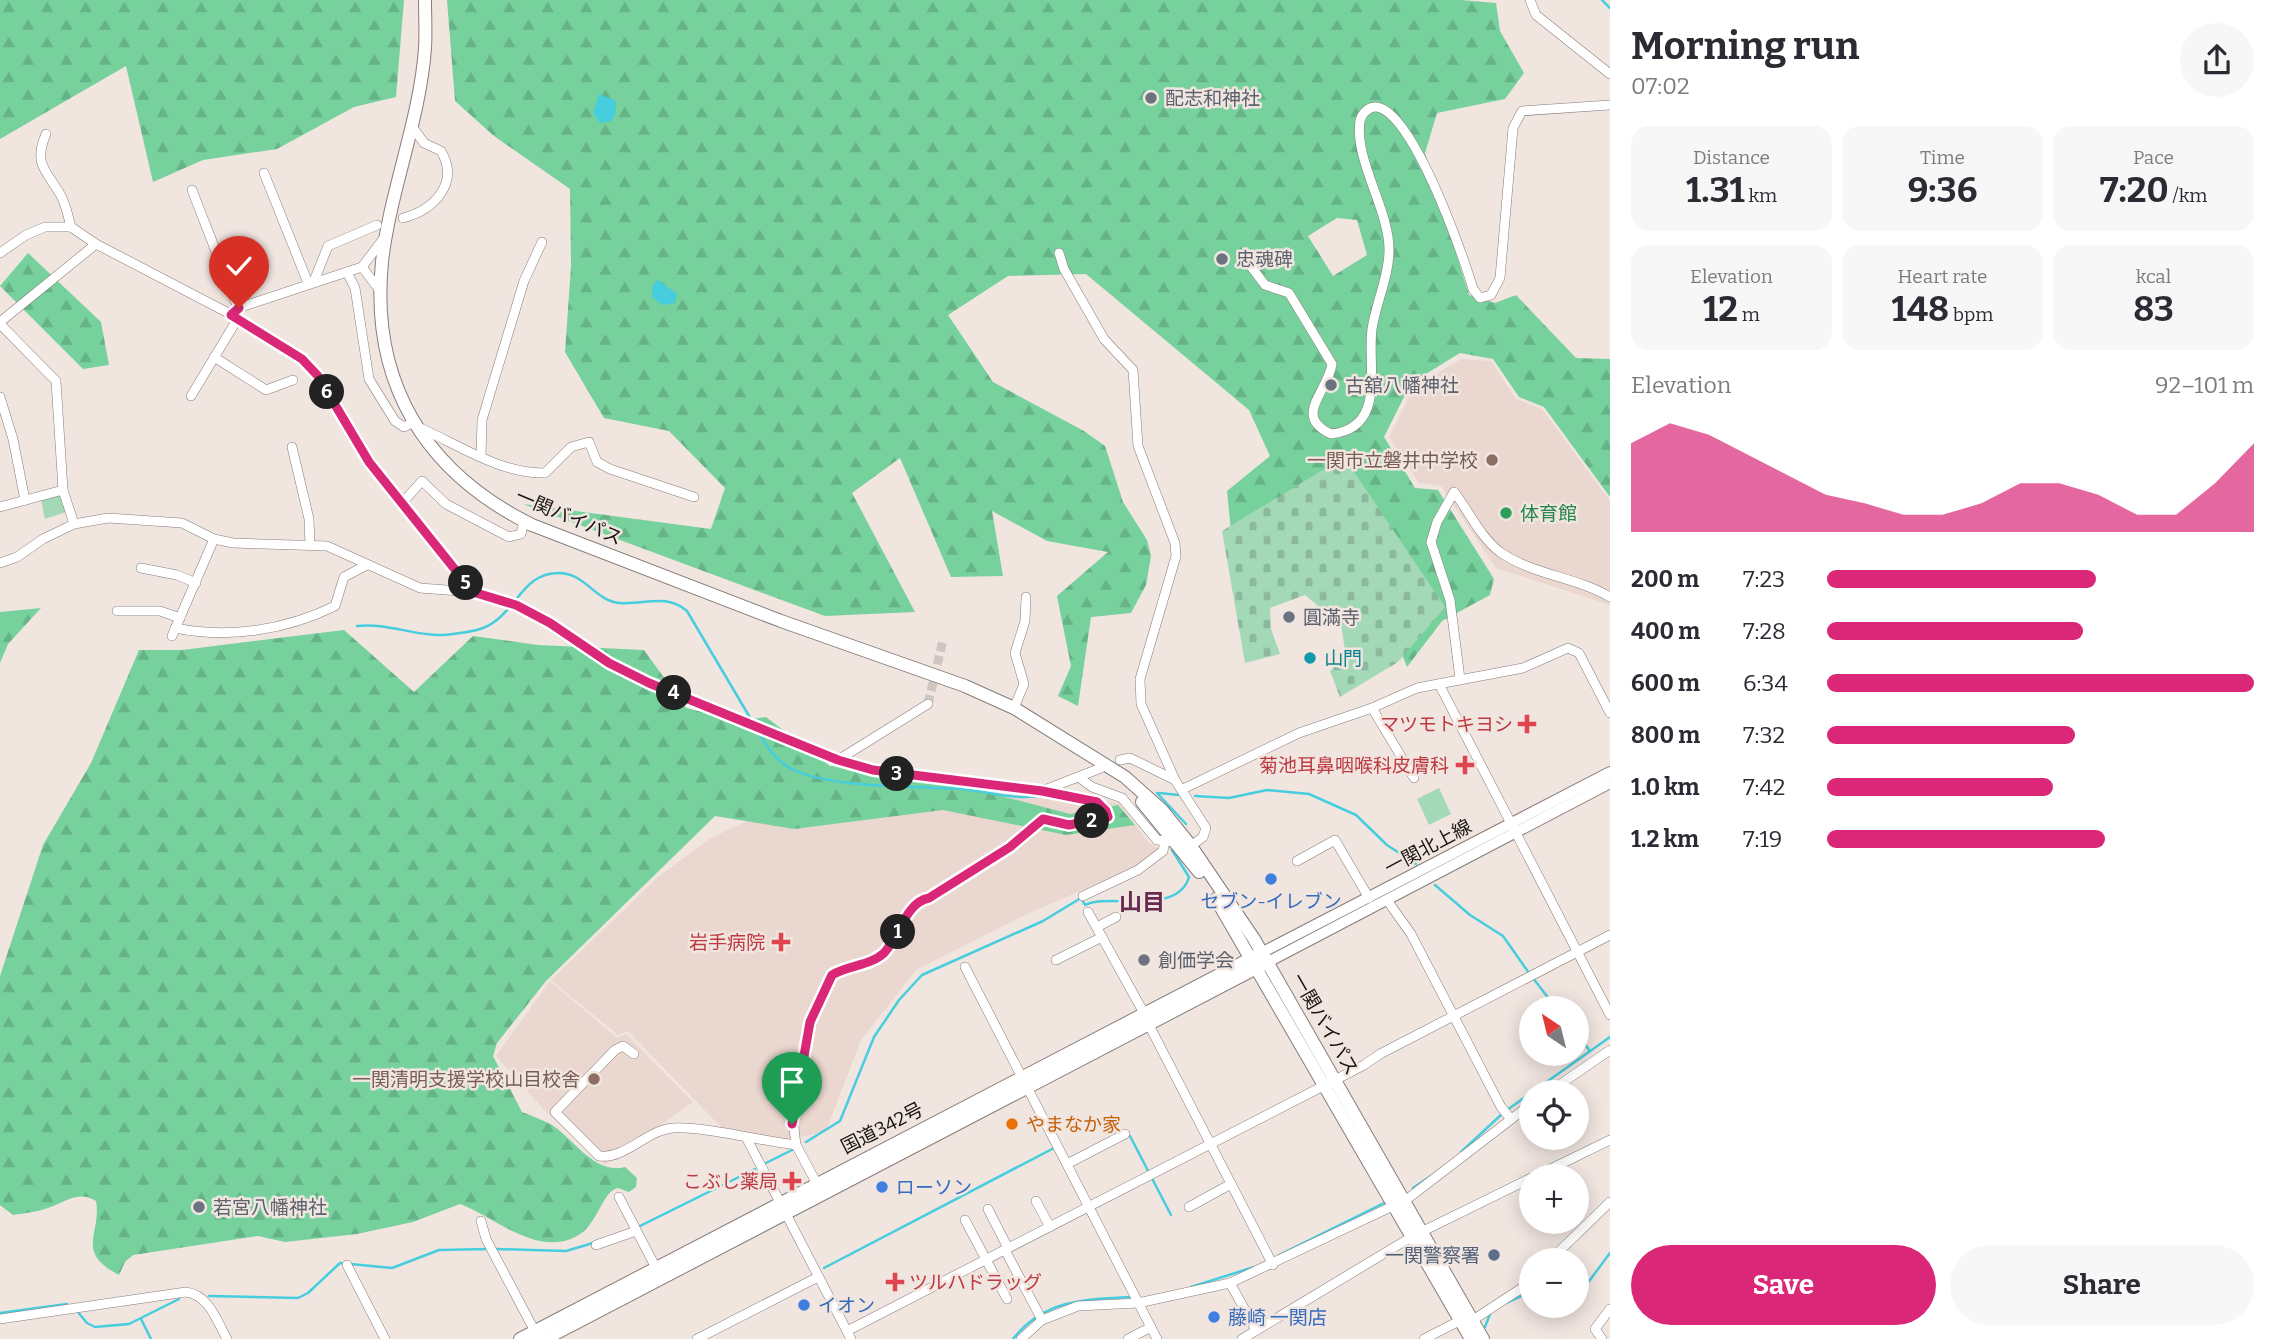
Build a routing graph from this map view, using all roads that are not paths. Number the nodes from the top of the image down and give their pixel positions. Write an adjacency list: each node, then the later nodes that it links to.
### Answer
1 (425, 0): 5 (highway, 一関バイパス)
2 (1530, 0): 3 (street)
3 (1610, 74)
4 (1610, 105): 16 (street)
5 (411, 125): 9 (street); 11 (highway, 一関バイパス)
6 (46, 134): 10 (street)
7 (264, 173): 19 (street)
8 (192, 190): 21 (street)
9 (403, 218)
10 (71, 227): 13 (street); 14 (street)
11 (382, 229): 17 (street); 19 (street); 20 (highway, 一関バイパス)
12 (542, 242): 29 (street)
13 (96, 244): 21 (street); 22 (street)
14 (0, 253)
15 (1059, 253): 60 (street)
16 (1250, 265)
17 (362, 267): 18 (street); 20 (street)
18 (347, 272): 19 (street); 27 (street)
19 (311, 282): 21 (street)
20 (381, 292): 27 (highway, 一関バイパス)
21 (236, 314): 23 (street); 33 (street)
22 (0, 323): 30 (street)
23 (214, 357): 24 (street); 25 (street)
24 (293, 380)
25 (191, 396)
26 (0, 397): 32 (street)
27 (414, 424): 29 (street); 35 (highway, 一関バイパス)
28 (292, 447): 38 (street)
29 (481, 457): 31 (street)
30 (63, 490): 32 (street); 36 (street)
31 (694, 497)
32 (25, 500): 34 (street)
33 (402, 503): 35 (street); 43 (street)
34 (0, 507)
35 (524, 521): 51 (highway, 一関バイパス)
36 (74, 524): 37 (street); 39 (street)
37 (214, 539): 38 (street); 42 (street)
38 (310, 545): 40 (street)
39 (0, 563)
40 (368, 565): 43 (street); 47 (street)
41 (141, 568): 42 (street)
42 (196, 583): 47 (street)
43 (473, 592): 54 (street)
44 (1026, 597): 51 (street)
45 (1610, 597): 48 (street)
46 (117, 611): 47 (street)
47 (180, 618)
48 (1460, 679): 49 (street); 53 (street)
49 (1439, 684): 52 (street); 64 (street)
50 (928, 704): 54 (street)
51 (1014, 708): 56 (highway, 一関バイパス)
52 (1372, 708): 59 (street); 62 (street)
53 (1610, 713)
54 (838, 760): 63 (street)
55 (1120, 760): 60 (street)
56 (1099, 763): 58 (street); 65 (highway, 一関バイパス); 66 (highway, 一関バイパス)
57 (1610, 772): 64 (main road, 一関北上線)
58 (1080, 778): 63 (street); 65 (street)
59 (1414, 778)
60 (1175, 780): 62 (street)
61 (1610, 783): 64 (main road, 一関北上線)
62 (1183, 789): 66 (street)
63 (1042, 791): 94 (street)
64 (1514, 827): 69 (main road, 一関北上線); 70 (main road, 一関北上線); 76 (street)
65 (1171, 841): 68 (street); 78 (highway, 一関バイパス)
66 (1191, 846): 78 (highway, 一関バイパス)
67 (1297, 861): 69 (street)
68 (1083, 896)
69 (1369, 898): 78 (main road, 一関北上線)
70 (1387, 900): 78 (main road, 一関北上線); 81 (street)
71 (1088, 912): 73 (street)
72 (1116, 917): 73 (street)
73 (1097, 927): 75 (street)
74 (1610, 935): 76 (street)
75 (1102, 937): 77 (street); 82 (street)
76 (1577, 952): 80 (street); 81 (street)
77 (1056, 960)
78 (1260, 960): 82 (highway, 国道342号); 86 (highway, 一関バイパス)
79 (965, 967): 87 (street)
80 (1610, 1015)
81 (1453, 1016): 86 (street); 89 (street)
82 (1147, 1020): 87 (highway, 国道342号); 93 (street)
83 (634, 1054): 91 (street)
84 (1609, 1055): 85 (street)
85 (1568, 1080)
86 (1330, 1081): 93 (street); 103 (highway, 一関バイパス)
87 (1024, 1083): 95 (street); 97 (highway, 国道342号); 106 (highway, 国道342号)
88 (1519, 1113): 89 (street)
89 (1511, 1119): 103 (street)
90 (1125, 1134): 95 (street)
91 (747, 1139): 94 (street); 106 (street)
92 (1610, 1140): 96 (street)
93 (1209, 1142): 98 (street); 104 (street)
94 (796, 1145): 97 (street)
95 (1067, 1164): 104 (street)
96 (1560, 1164)
97 (817, 1184): 106 (highway, 国道342号)
98 (1231, 1184): 105 (street); 118 (street)
99 (1519, 1184): 112 (street)
100 (619, 1197): 111 (street)
101 (1036, 1200): 110 (street)
102 (1610, 1202): 114 (street)
103 (1401, 1203): 112 (highway, 一関バイパス); 118 (street)
104 (1089, 1207): 110 (street); 124 (street)
105 (1189, 1207)
106 (783, 1208): 119 (highway, 国道342号); 120 (street); 132 (highway, 国道342号)
107 (988, 1209): 115 (street)
108 (965, 1220): 116 (street)
109 (481, 1221): 132 (street)
110 (1050, 1227): 115 (street)
111 (636, 1231): 113 (street); 119 (street)
112 (1418, 1233): 128 (highway, 一関バイパス); 130 (street)
113 (596, 1245)
114 (1562, 1248)
115 (1007, 1249): 116 (street); 127 (street)
116 (986, 1259): 123 (street); 131 (street)
117 (347, 1265): 134 (street)
118 (1273, 1265): 121 (street)
119 (656, 1268): 132 (highway, 国道342号)
120 (818, 1277): 131 (street); 136 (street)
121 (1230, 1283): 124 (street); 130 (street)
122 (1519, 1289): 128 (street)
123 (1007, 1299)
124 (1138, 1303): 127 (street); 129 (street)
125 (1610, 1309): 144 (street)
126 (0, 1319): 133 (street)
127 (1042, 1320): 137 (street)
128 (1467, 1320): 141 (street); 142 (highway, 一関バイパス); 143 (highway, 一関バイパス)
129 (1151, 1327): 138 (street); 139 (street)
130 (1256, 1330): 140 (street)
131 (849, 1335)
132 (540, 1336): 135 (highway, 国道342号)
133 (227, 1339)
134 (384, 1339)
135 (520, 1339)
136 (697, 1339)
137 (1021, 1339)
138 (1128, 1339)
139 (1157, 1339)
140 (1242, 1339)
141 (1424, 1339)
142 (1471, 1339)
143 (1483, 1339)
144 (1602, 1339)

